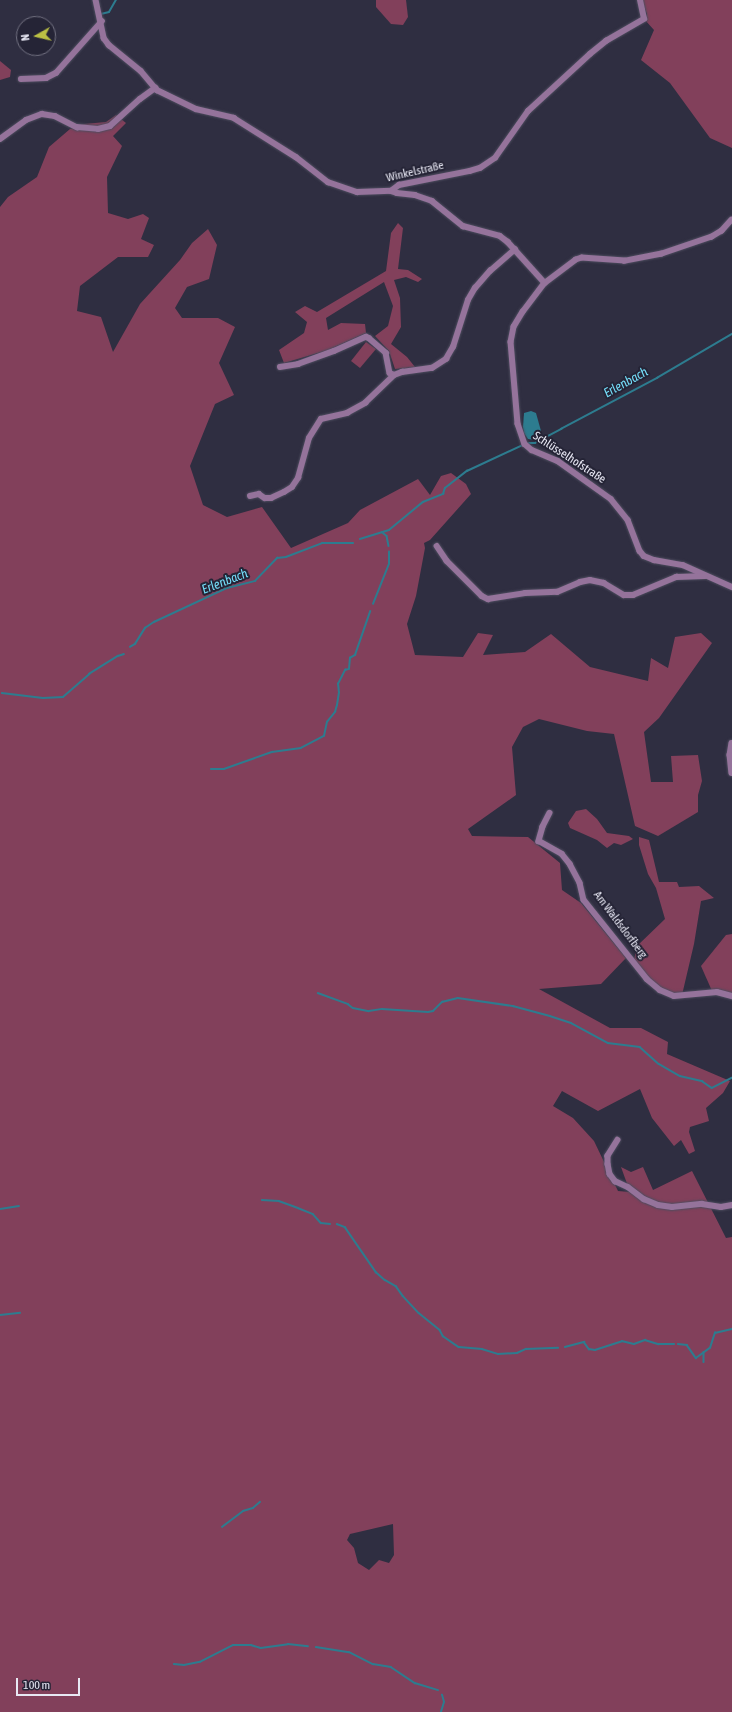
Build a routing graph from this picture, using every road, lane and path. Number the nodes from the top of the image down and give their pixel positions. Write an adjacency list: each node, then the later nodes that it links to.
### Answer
1 (96, 0): 3 (street, Winkelstraße)
2 (640, 0): 7 (street, Winkelstraße)
3 (102, 21): 4 (street); 5 (street, Winkelstraße)
4 (21, 80)
5 (155, 88): 6 (street); 7 (street, Winkelstraße)
6 (0, 139)
7 (391, 191): 9 (street)
8 (732, 220): 10 (street)
9 (515, 249): 10 (street); 12 (street)
10 (545, 283): 15 (street, Schlüsselhofstraße)
11 (280, 367): 12 (street)
12 (394, 375): 13 (street)
13 (250, 496)
14 (437, 546): 15 (street)
15 (705, 576): 16 (street, Schlüsselhofstraße)
16 (732, 587)
17 (732, 743): 18 (street)
18 (732, 773)
19 (550, 813): 20 (street, Am Waldsdorfberg)
20 (732, 996)
21 (618, 1140): 22 (street)
22 (732, 1205)

